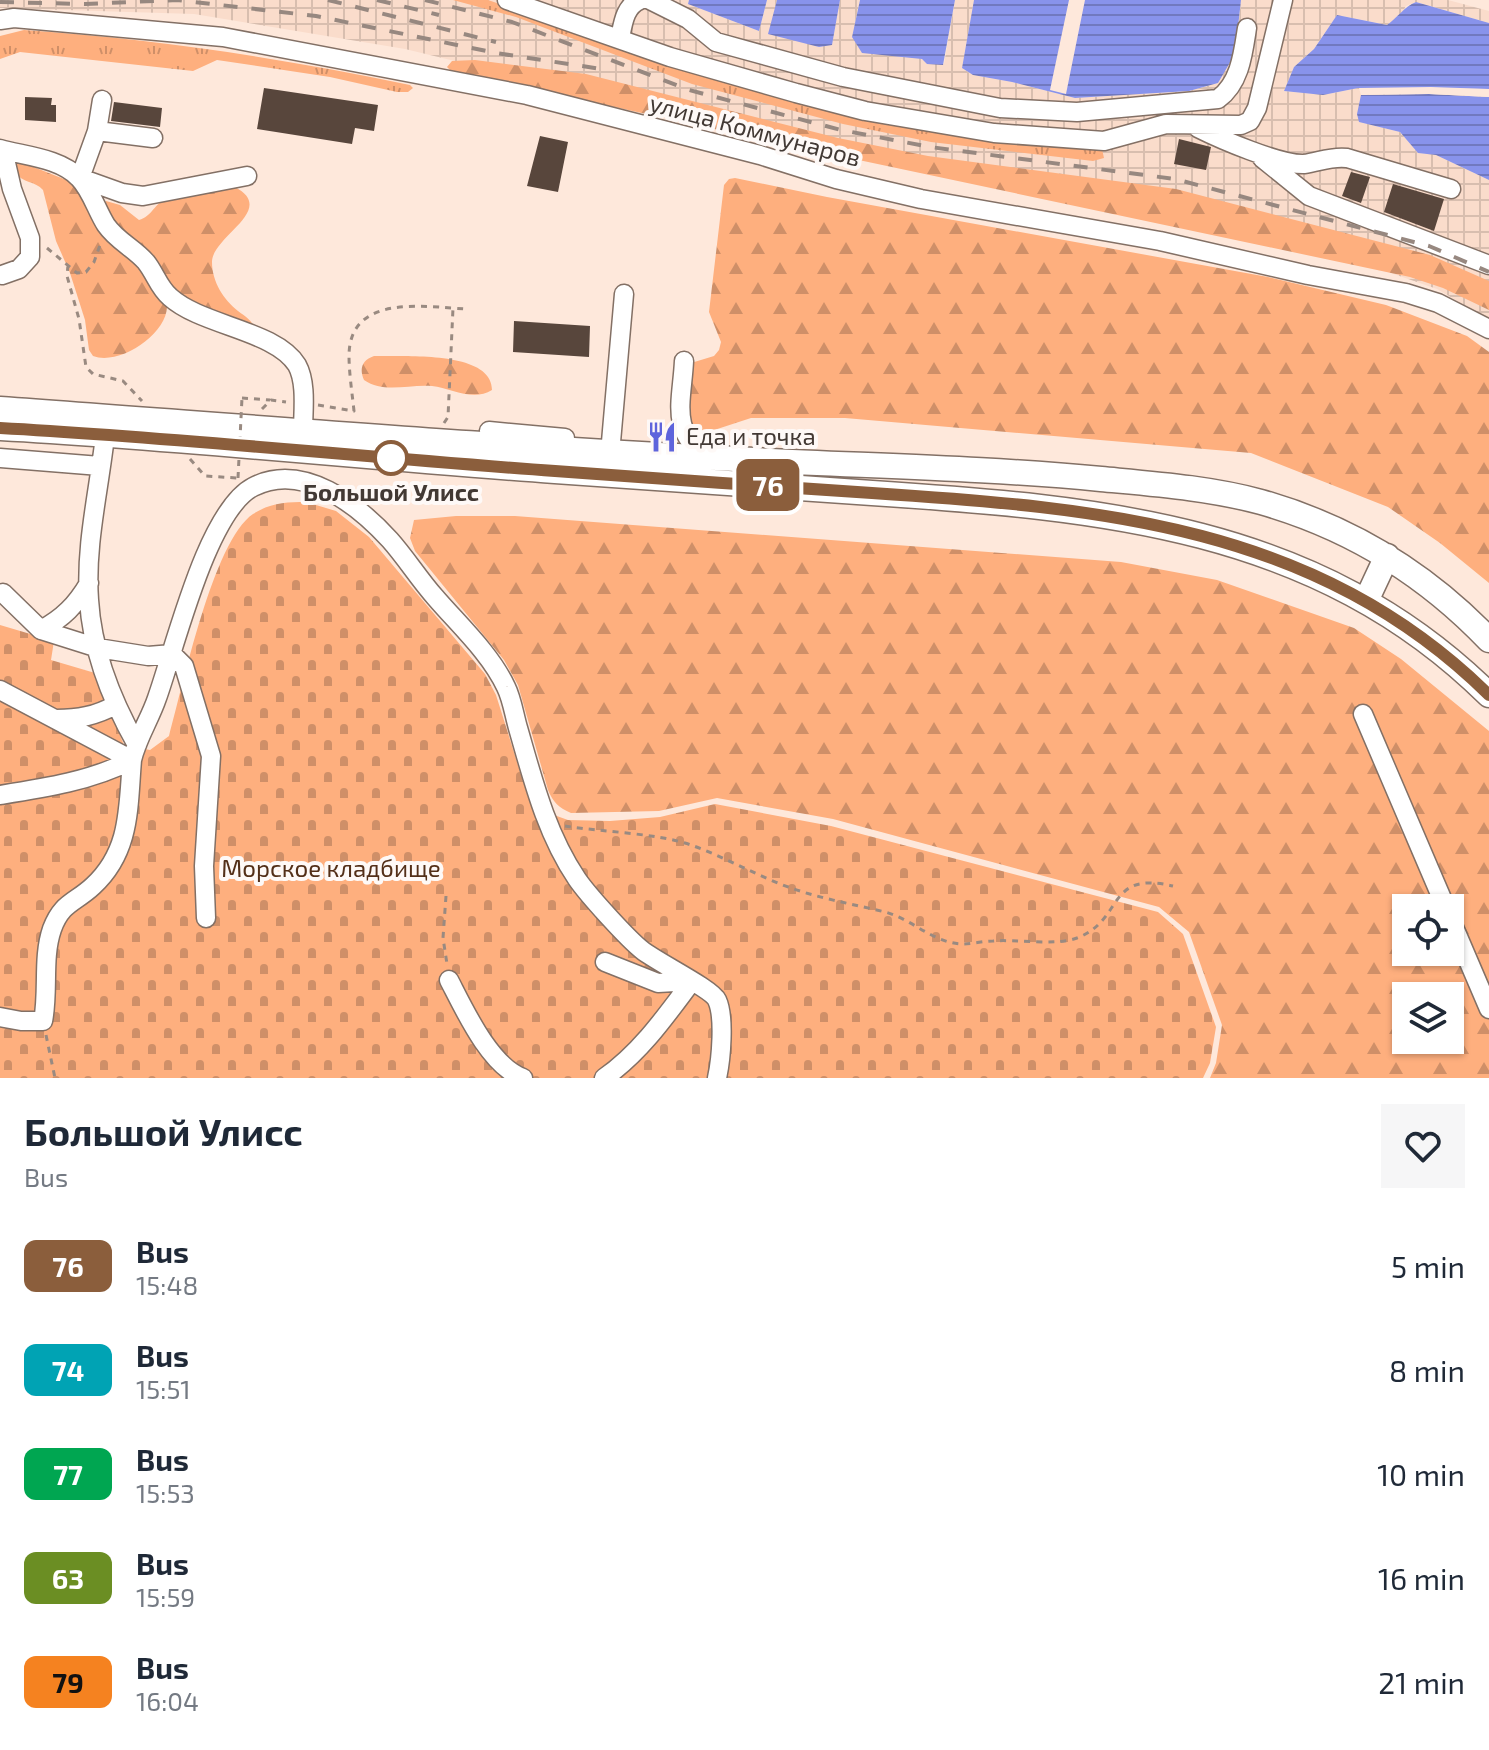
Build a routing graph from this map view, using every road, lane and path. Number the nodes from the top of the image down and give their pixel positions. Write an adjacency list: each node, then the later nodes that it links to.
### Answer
1 (507, 0): 7 (street)
2 (640, 0): 7 (street)
3 (650, 0): 6 (street)
4 (1283, 0): 9 (street)
5 (0, 20): 25 (street, улица Коммунаров)
6 (1247, 28)
7 (620, 38): 9 (street)
8 (102, 100): 10 (street)
9 (1187, 123): 13 (street)
10 (97, 131): 11 (street); 15 (street)
11 (153, 138)
12 (2, 149): 15 (street); 18 (street)
13 (1254, 151): 16 (street); 20 (street)
14 (247, 176): 15 (street)
15 (80, 178): 17 (street)
16 (1451, 189)
17 (107, 226): 19 (path); 28 (street)
18 (30, 238): 19 (path); 21 (street)
19 (68, 265): 29 (path)
20 (1489, 265)
21 (2, 275)
22 (624, 294): 41 (street)
23 (453, 308): 24 (path); 31 (path); 36 (path)
24 (466, 309)
25 (1489, 329)
26 (684, 361): 42 (street)
27 (271, 400): 28 (path); 33 (path); 45 (path, bridge)
28 (303, 403): 31 (path); 38 (street)
29 (147, 408)
30 (0, 409): 38 (highway)
31 (354, 411): 34 (path)
32 (233, 414): 35 (path)
33 (253, 414)
34 (361, 414)
35 (248, 415)
36 (438, 424)
37 (0, 428): 40 (highway)
38 (303, 431): 42 (highway)
39 (489, 431): 41 (street)
40 (105, 436): 44 (street); 49 (highway)
41 (611, 442): 42 (street)
42 (702, 454): 46 (highway)
43 (0, 458): 44 (street)
44 (100, 466): 47 (street)
45 (205, 476)
46 (1387, 556): 49 (highway); 51 (highway)
47 (89, 583): 50 (street); 52 (street)
48 (3, 593): 50 (street)
49 (1366, 601): 55 (highway)
50 (41, 630): 52 (street)
51 (1489, 640)
52 (98, 648): 53 (street); 56 (street)
53 (172, 654): 59 (street); 61 (street); 65 (street)
54 (0, 690): 58 (street)
55 (1489, 695)
56 (115, 705): 58 (street); 59 (street)
57 (1363, 714): 63 (street)
58 (53, 719): 59 (street)
59 (134, 752): 60 (street); 71 (street)
60 (0, 795)
61 (546, 823): 62 (path); 69 (street)
62 (1173, 886)
63 (1440, 894)
64 (446, 896): 68 (path)
65 (206, 918)
66 (1464, 951): 70 (street)
67 (605, 962): 69 (street)
68 (449, 980): 74 (street)
69 (692, 981): 75 (street); 76 (street)
70 (1489, 1009)
71 (0, 1017)
72 (47, 1039): 73 (path)
73 (55, 1078)
74 (523, 1078)
75 (604, 1078)
76 (717, 1078)

